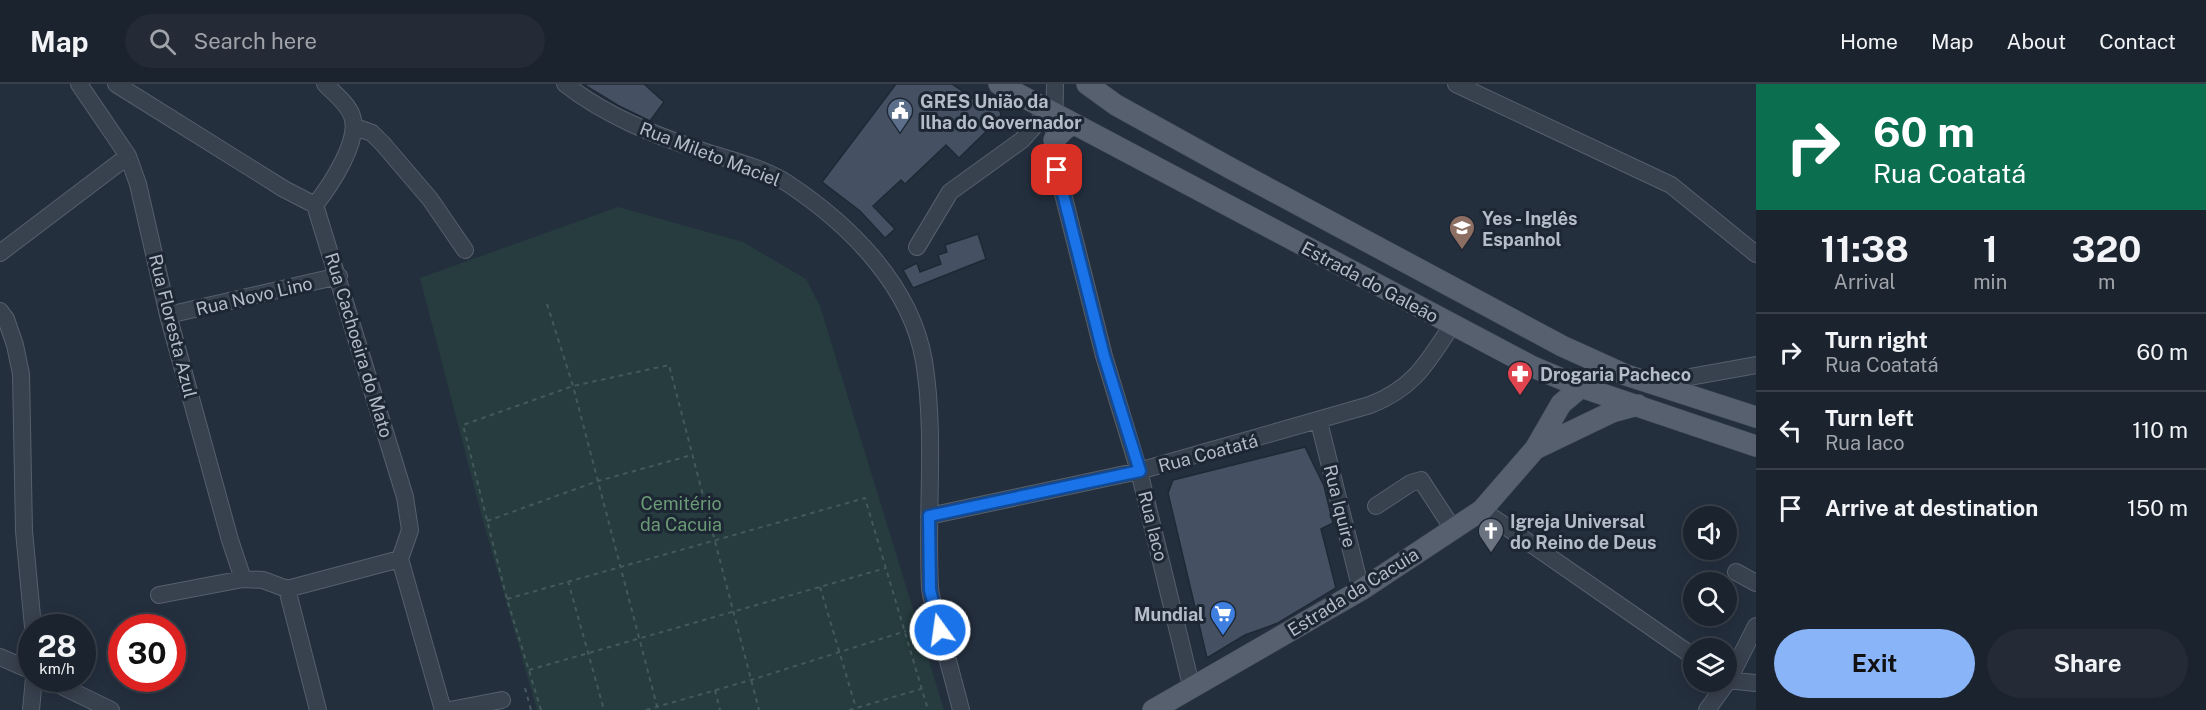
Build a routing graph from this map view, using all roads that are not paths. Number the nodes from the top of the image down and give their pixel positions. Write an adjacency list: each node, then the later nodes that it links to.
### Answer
1 (79, 84): 12 (street, Rua Floresta Azul)
2 (116, 84): 13 (street)
3 (325, 84): 10 (street)
4 (565, 84): 36 (street, Rua Mileto Maciel)
5 (999, 84): 9 (main road, Estrada do Galeão)
6 (1055, 84): 9 (street)
7 (1087, 84): 21 (main road, Estrada do Galeão)
8 (1456, 84): 17 (street)
9 (1058, 118): 11 (main road); 14 (street); 22 (main road, Estrada do Galeão)
10 (355, 131): 13 (street); 15 (street)
11 (1054, 140): 33 (street, Rua Iaco)
12 (128, 156): 16 (street); 20 (street, Rua Floresta Azul)
13 (315, 205): 18 (street, Rua Cachoeira do Mato)
14 (916, 247)
15 (465, 250)
16 (0, 253)
17 (1756, 254)
18 (339, 276): 20 (street, Rua Novo Lino); 38 (street, Rua Cachoeira do Mato)
19 (0, 311): 45 (street)
20 (168, 315): 40 (street, Rua Floresta Azul)
21 (1512, 322): 23 (main road); 25 (main road, Estrada do Galeão)
22 (1452, 325): 23 (main road, Estrada do Galeão); 30 (street, Rua Coatatá)
23 (1498, 347): 27 (main road, Estrada do Galeão)
24 (1756, 365): 26 (street)
25 (1626, 375): 26 (main road, Estrada do Galeão); 27 (main road)
26 (1651, 384): 29 (main road, Estrada do Galeão)
27 (1581, 387): 28 (main road, Estrada do Galeão); 32 (main road, Estrada da Cacuia)
28 (1638, 405): 31 (main road, Estrada do Galeão); 32 (main road, Estrada da Cacuia)
29 (1756, 417)
30 (1318, 422): 33 (street, Rua Coatatá); 43 (street, Rua Iquire)
31 (1756, 446)
32 (1535, 449): 35 (main road, Estrada da Cacuia)
33 (1140, 471): 36 (street, Rua Coatatá); 53 (street, Rua Iaco)
34 (1376, 506): 37 (street)
35 (1482, 510): 37 (main road, Estrada da Cacuia); 47 (street)
36 (929, 516): 63 (street, Rua Mileto Maciel)
37 (1453, 529): 43 (main road, Estrada da Cacuia)
38 (400, 559): 42 (street); 61 (street)
39 (1737, 573): 41 (street)
40 (243, 579): 42 (street); 44 (street)
41 (1756, 583)
42 (287, 589): 60 (street)
43 (1361, 590): 53 (main road, Estrada da Cacuia)
44 (159, 594)
45 (32, 614)
46 (1756, 626): 49 (street)
47 (1683, 649)
48 (0, 657): 50 (street)
49 (1737, 662)
50 (18, 665)
51 (1737, 682): 52 (street)
52 (1756, 683)
53 (1192, 689): 64 (main road, Estrada da Cacuia)
54 (33, 692): 58 (street)
55 (74, 692): 59 (street)
56 (1719, 692): 65 (street)
57 (502, 699): 62 (street)
58 (31, 710)
59 (111, 710)
60 (318, 710)
61 (443, 710)
62 (450, 710)
63 (961, 710)
64 (1153, 710)
65 (1707, 710)

